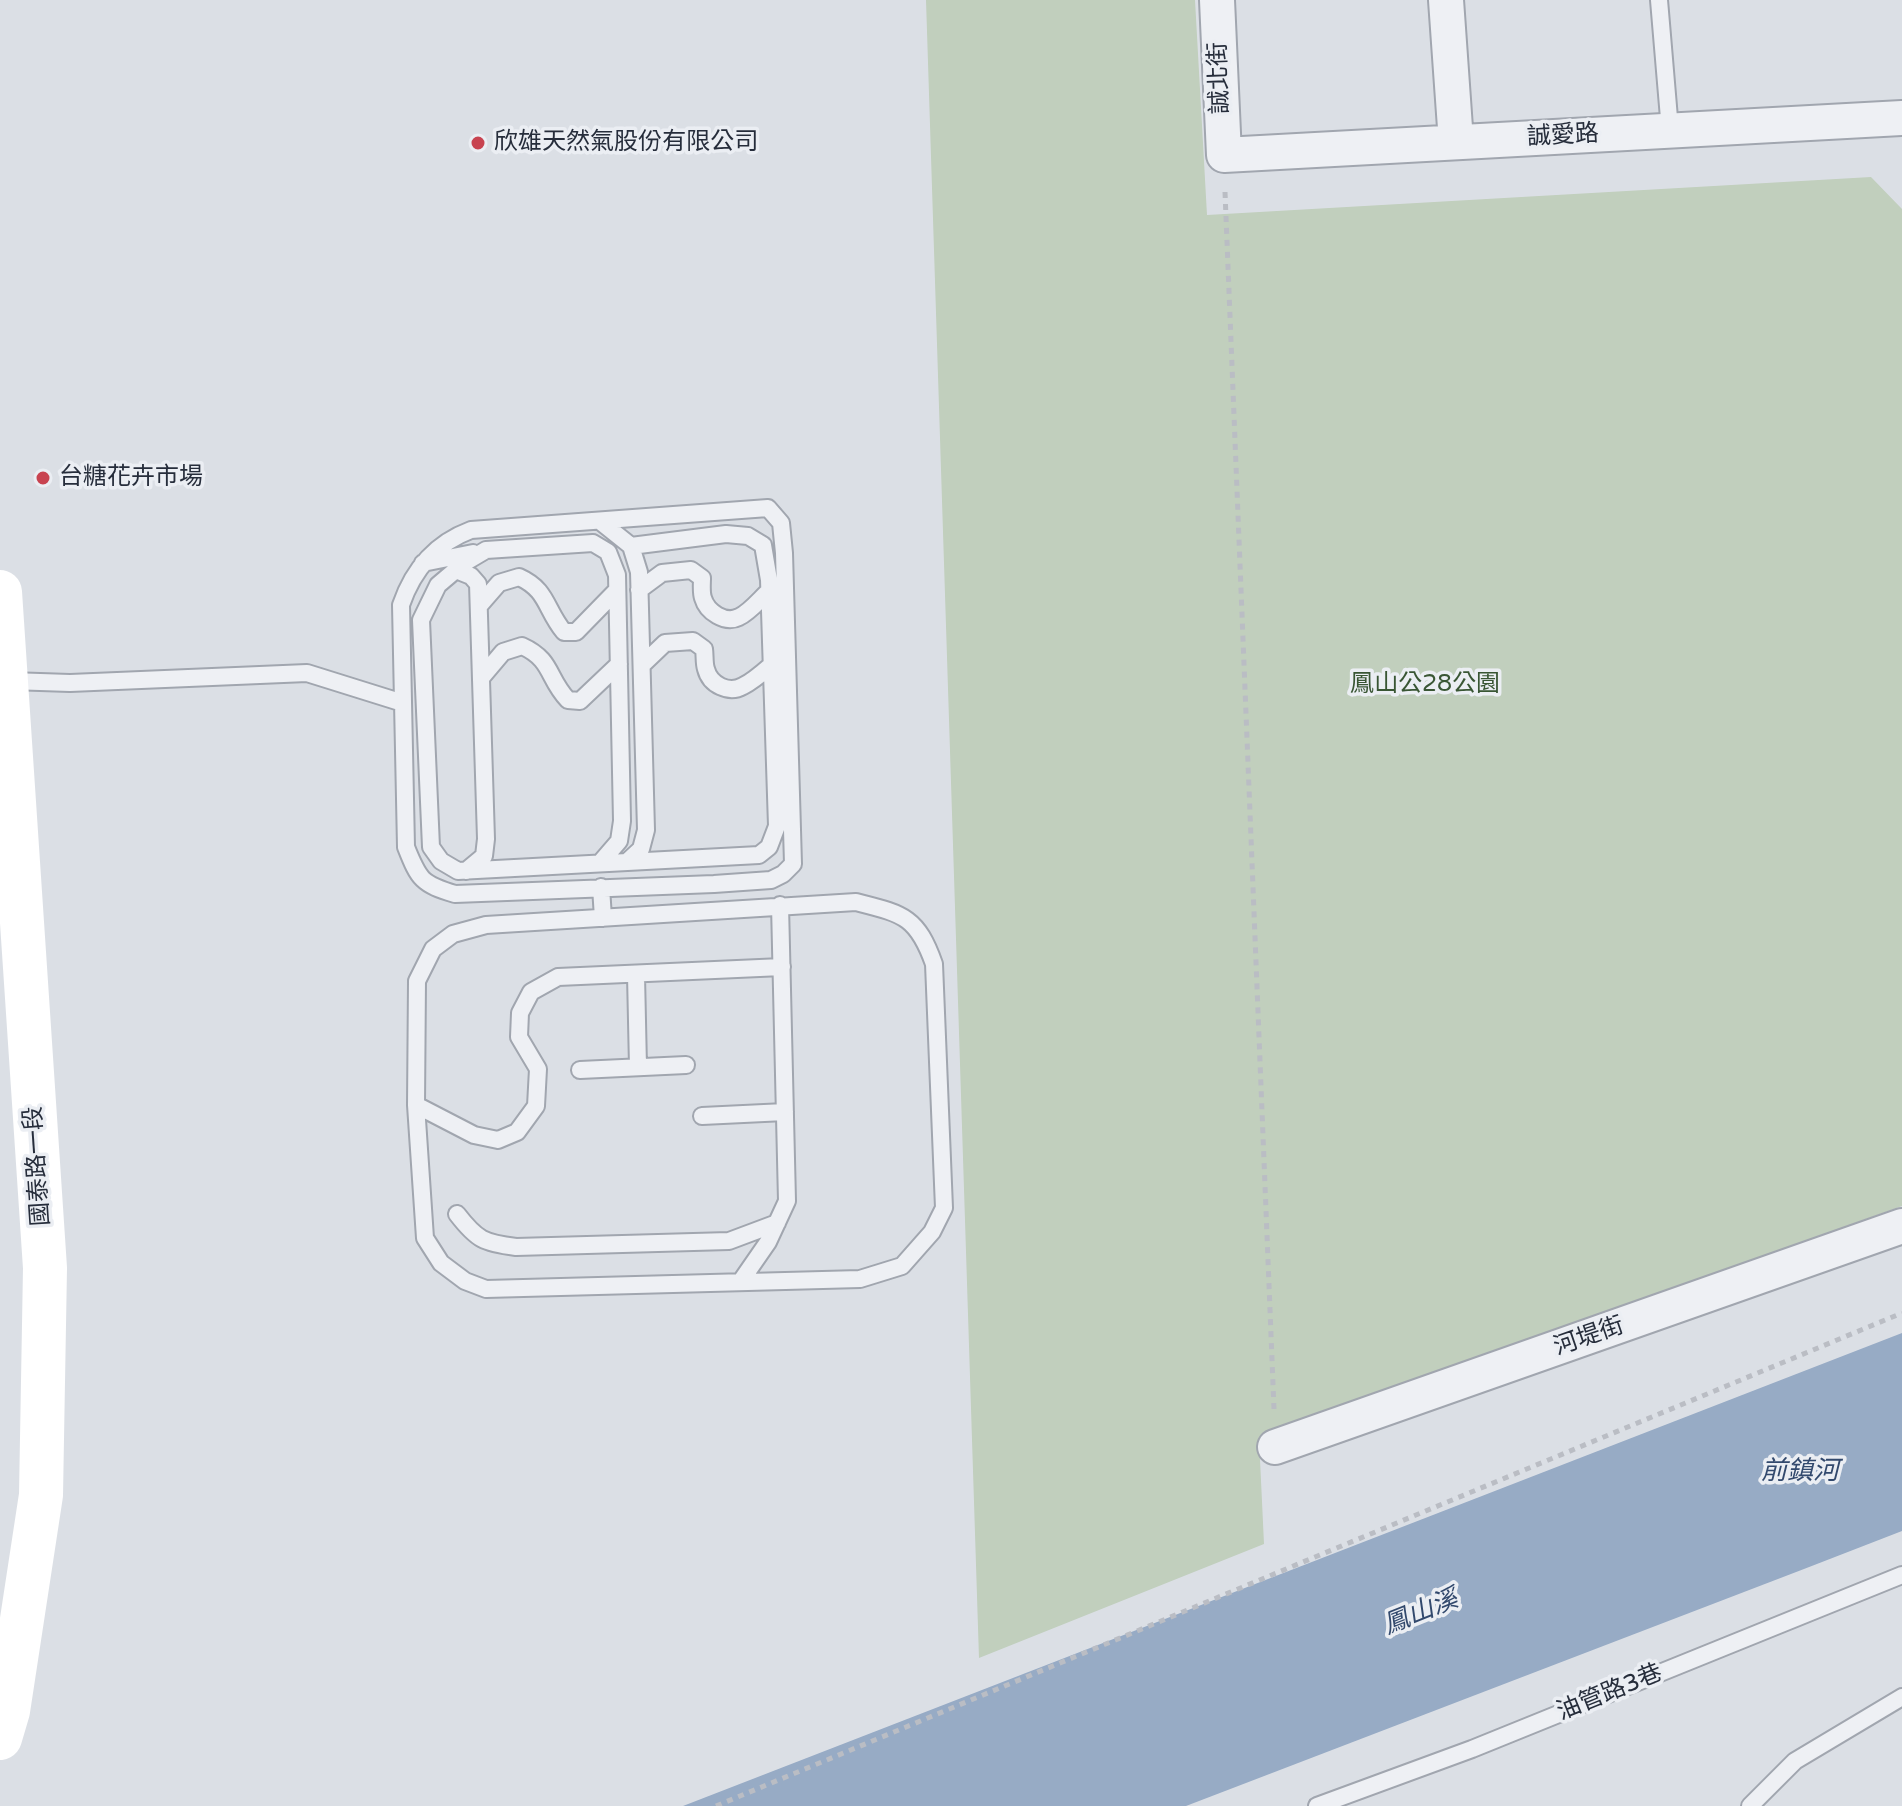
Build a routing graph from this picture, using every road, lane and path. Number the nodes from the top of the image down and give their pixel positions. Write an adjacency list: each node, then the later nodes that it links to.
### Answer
1 (1217, 0): 7 (street, 誠北街)
2 (1446, 0): 6 (street)
3 (1659, 0): 5 (lane)
4 (1902, 118): 5 (street, 誠愛路)
5 (1670, 130): 6 (street, 誠愛路)
6 (1456, 142): 7 (street, 誠愛路)
7 (1224, 155): 45 (path)
8 (601, 522): 9 (lane); 11 (lane); 29 (lane)
9 (631, 546): 15 (lane); 16 (lane)
10 (486, 550): 11 (lane); 12 (lane); 14 (lane)
11 (423, 563): 18 (lane)
12 (456, 570): 13 (lane); 19 (lane)
13 (438, 585): 18 (lane); 28 (lane)
14 (617, 590): 19 (lane); 20 (lane)
15 (639, 590): 16 (lane); 21 (lane)
16 (769, 591): 22 (lane)
17 (0, 592): 24 (street, 國泰路一段)
18 (401, 605): 25 (lane)
19 (479, 606): 23 (lane)
20 (619, 664): 23 (lane); 27 (lane)
21 (642, 665): 22 (lane); 26 (lane)
22 (770, 666): 26 (lane)
23 (481, 678): 28 (lane)
24 (2, 681): 25 (lane); 48 (street, 國泰路一段)
25 (403, 703): 29 (lane)
26 (628, 861): 27 (lane)
27 (600, 863): 28 (lane)
28 (466, 871)
29 (601, 887): 31 (lane)
30 (780, 905): 31 (lane); 32 (lane); 43 (lane)
31 (603, 918): 37 (lane)
32 (782, 967): 33 (lane); 38 (lane)
33 (636, 975): 35 (lane); 37 (lane)
34 (686, 1065): 35 (lane)
35 (638, 1067): 36 (lane)
36 (580, 1070)
37 (416, 1105): 43 (lane)
38 (785, 1112): 39 (lane); 41 (lane)
39 (702, 1116)
40 (457, 1214): 41 (lane)
41 (777, 1223): 43 (lane)
42 (1902, 1226): 45 (street, 河堤街)
43 (741, 1281)
44 (1902, 1313): 49 (path)
45 (1275, 1447)
46 (1902, 1575): 50 (lane, 油管路3巷)
47 (1902, 1697): 51 (lane)
48 (0, 1738)
49 (716, 1806)
50 (1317, 1806)
51 (1750, 1806)

